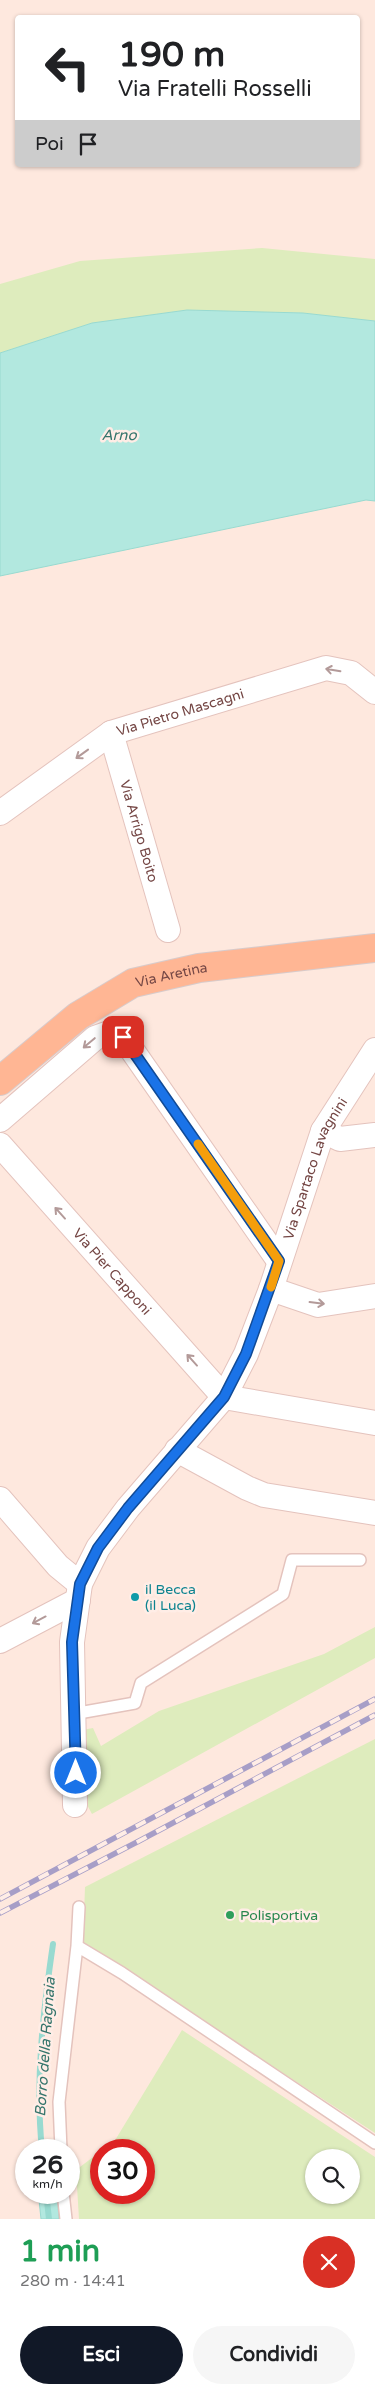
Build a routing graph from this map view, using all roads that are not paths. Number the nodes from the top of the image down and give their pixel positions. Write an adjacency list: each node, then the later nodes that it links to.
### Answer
1 (375, 692): 2 (street, Via Pietro Mascagni, one-way to 2)
2 (111, 733): 3 (street, Via Pietro Mascagni, one-way to 3); 4 (street, Via Arrigo Boito)
3 (0, 813)
4 (168, 930)
5 (375, 948): 7 (main road, Via Aretina)
6 (375, 1050): 9 (street, Via Spartaco Lavagnini)
7 (0, 1081)
8 (0, 1120): 12 (street, one-way to 8)
9 (323, 1131): 10 (street); 12 (street, Via Spartaco Lavagnini)
10 (375, 1135)
11 (0, 1145): 15 (street, Via Pier Capponi, one-way to 11)
12 (279, 1261): 13 (street, Via Spartaco Lavagnini)
13 (270, 1290): 14 (street, one-way to 14); 15 (street, Via Spartaco Lavagnini)
14 (375, 1296)
15 (224, 1397): 16 (street); 17 (street, Via Spartaco Lavagnini)
16 (375, 1423)
17 (177, 1450): 19 (street); 21 (street, Via Spartaco Lavagnini)
18 (0, 1498): 21 (street)
19 (375, 1513)
20 (360, 1560): 23 (lane)
21 (79, 1592): 22 (street, one-way to 22); 23 (street, Via Spartaco Lavagnini)
22 (0, 1641)
23 (74, 1714): 24 (street, Via Spartaco Lavagnini)
24 (75, 1805)
25 (79, 1908): 26 (lane)
26 (77, 1946): 27 (lane); 28 (lane)
27 (61, 2139)
28 (375, 2143)
29 (64, 2204): 30 (lane)
30 (66, 2219)

